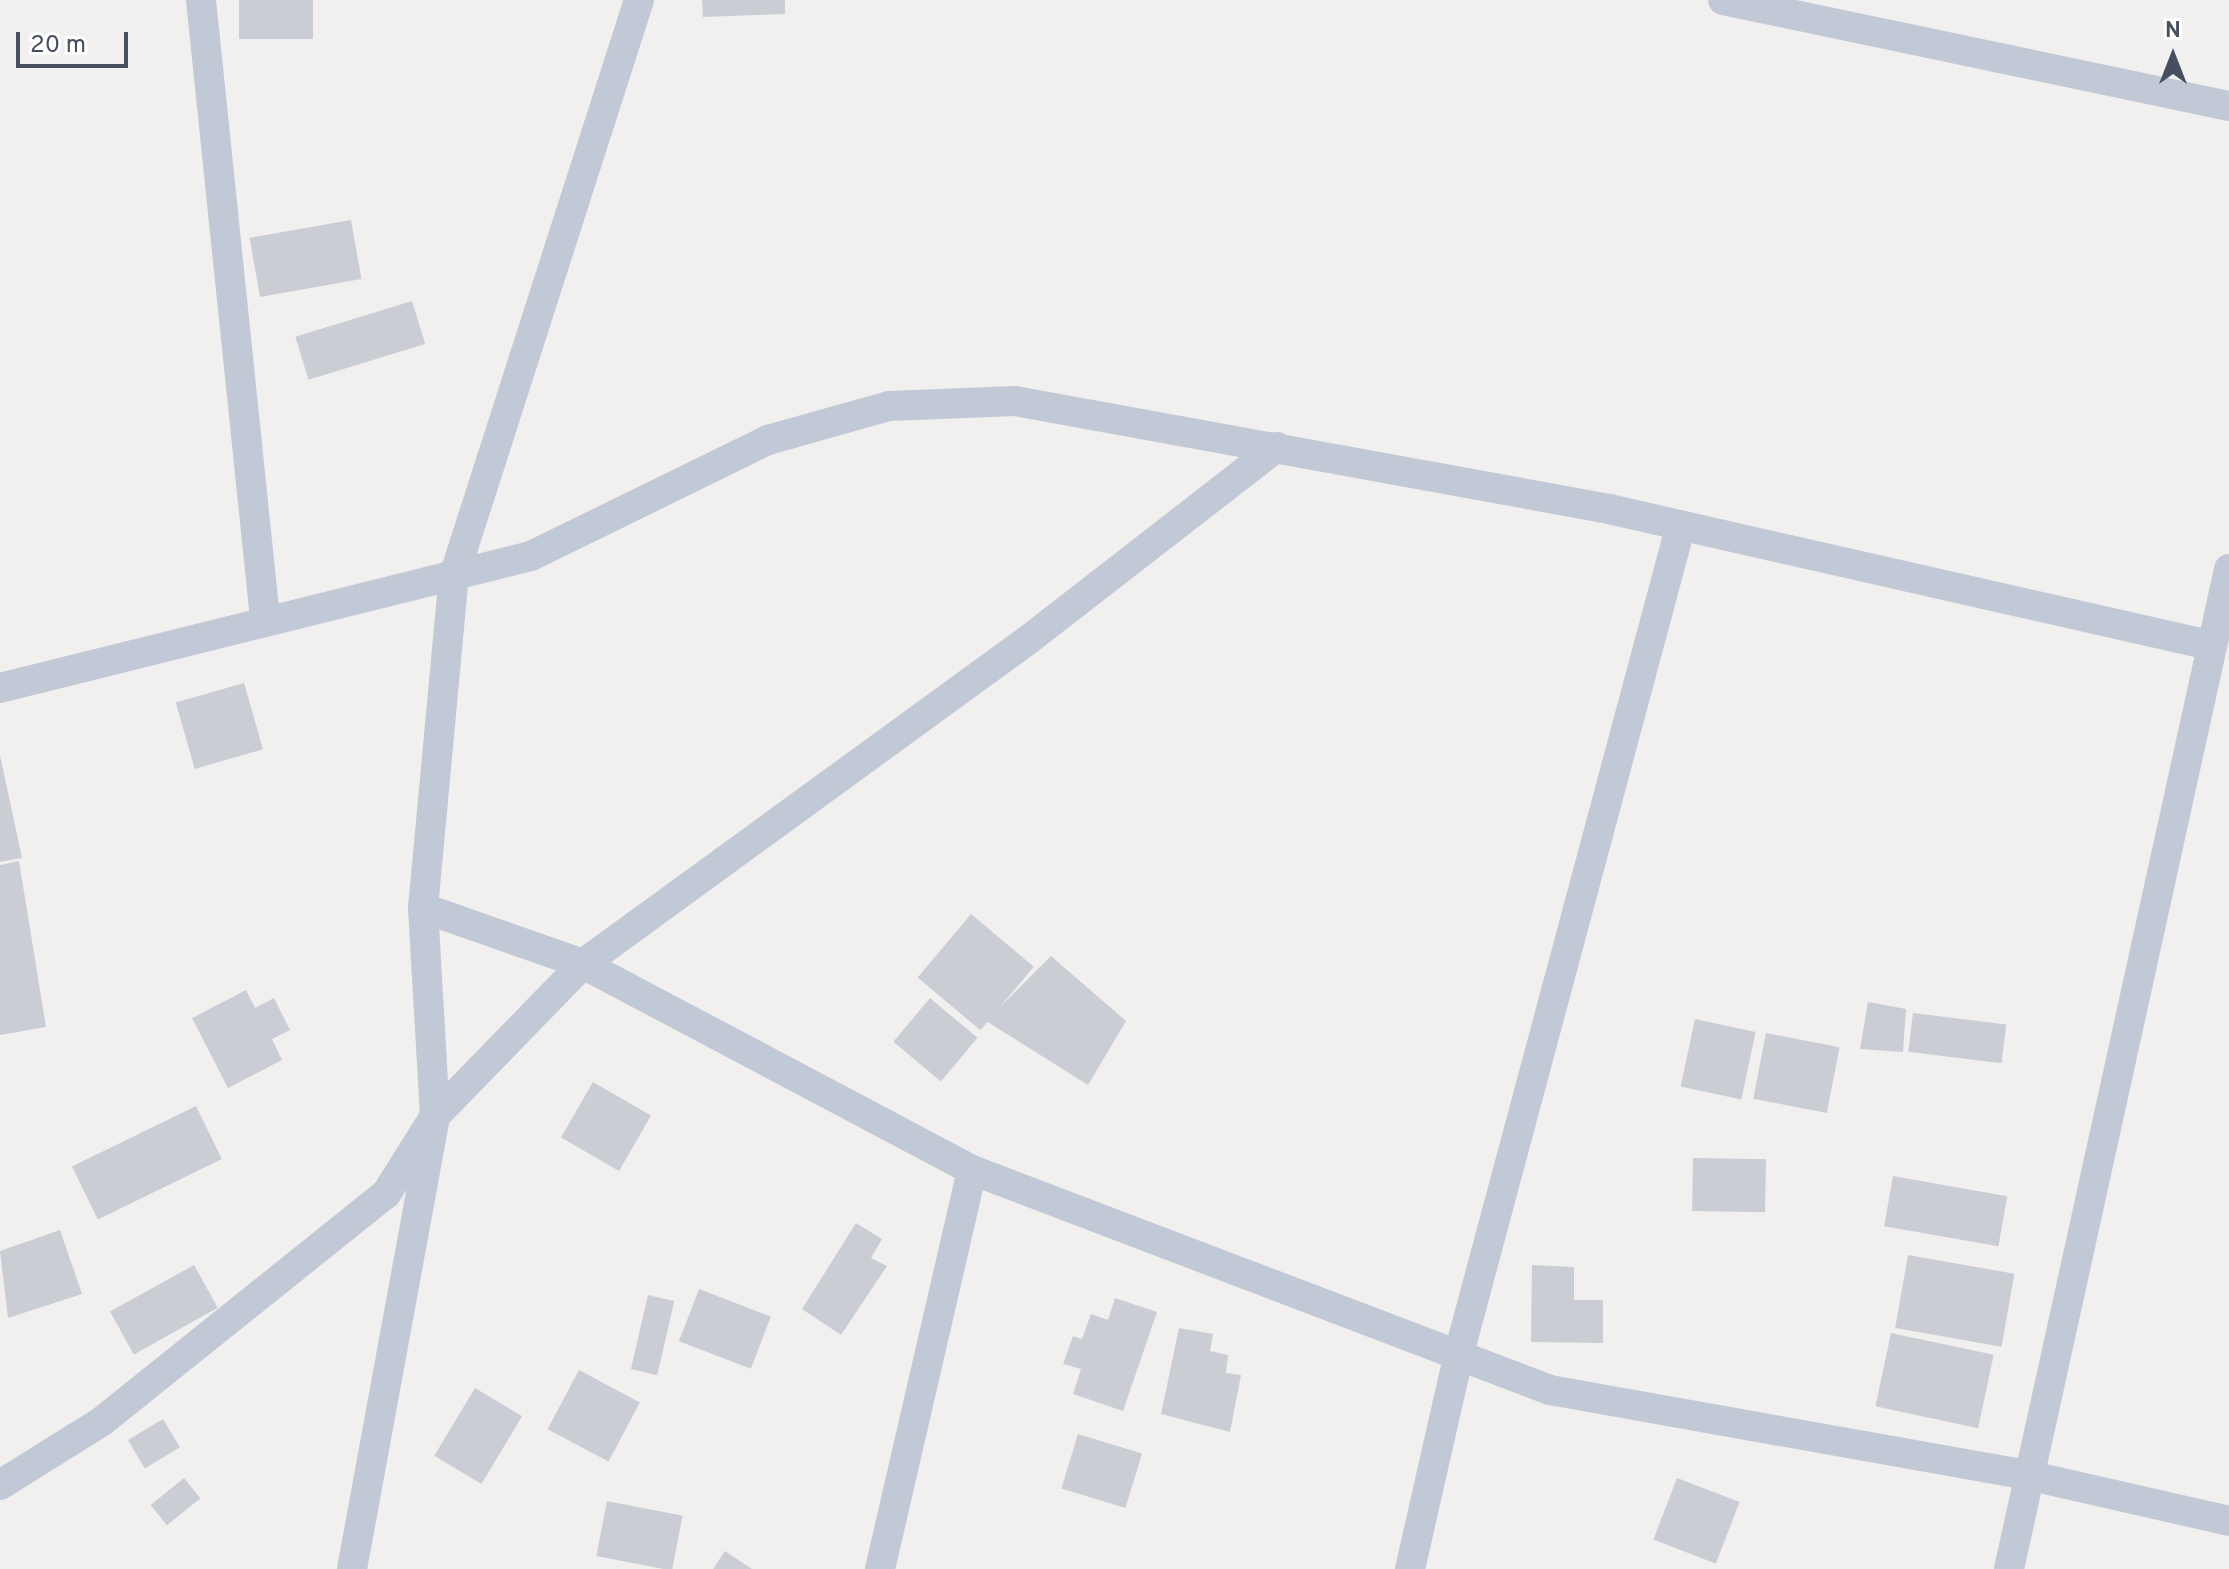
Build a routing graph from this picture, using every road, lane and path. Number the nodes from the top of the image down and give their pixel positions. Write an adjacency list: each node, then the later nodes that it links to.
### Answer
1 (201, 0): 10 (street)
2 (639, 0): 9 (street)
3 (1723, 0): 4 (street)
4 (1826, 11): 5 (street)
5 (2229, 106)
6 (1277, 447): 7 (street); 9 (street); 14 (street)
7 (1681, 525): 11 (street); 17 (street)
8 (2229, 569): 11 (street)
9 (454, 576): 10 (street); 13 (street)
10 (265, 618): 12 (street)
11 (2209, 645): 18 (street)
12 (0, 688)
13 (423, 908): 14 (street); 15 (street)
14 (583, 964): 15 (street); 16 (street)
15 (435, 1116): 19 (street); 21 (street)
16 (972, 1170): 17 (street); 22 (street)
17 (1458, 1357): 18 (street); 23 (street)
18 (2027, 1475): 20 (street); 24 (street)
19 (0, 1485)
20 (2229, 1521)
21 (352, 1569)
22 (880, 1569)
23 (1410, 1569)
24 (2009, 1569)

